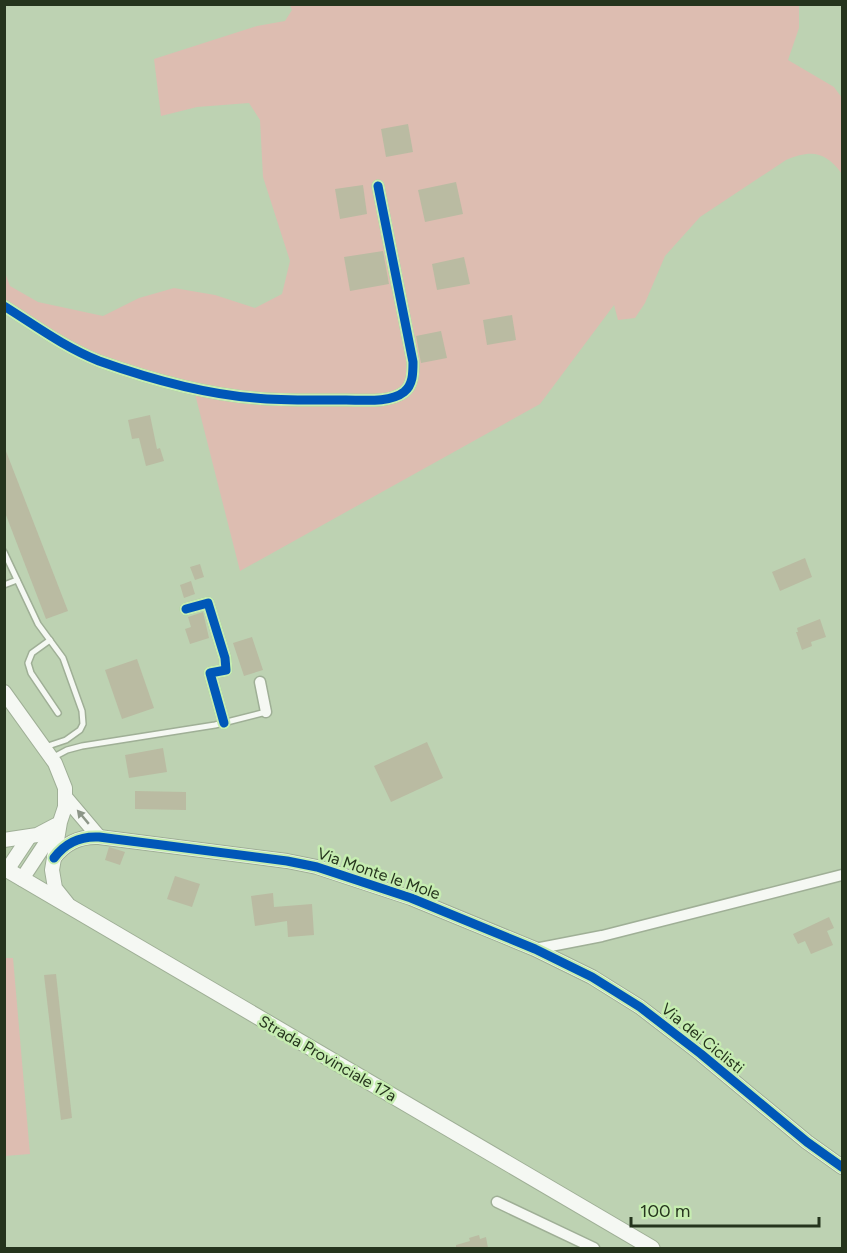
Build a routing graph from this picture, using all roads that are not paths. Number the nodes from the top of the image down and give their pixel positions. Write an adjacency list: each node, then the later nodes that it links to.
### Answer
1 (378, 186): 2 (street)
2 (4, 306)
3 (4, 552): 4 (lane)
4 (17, 580): 5 (lane); 7 (lane)
5 (4, 585)
6 (186, 609): 12 (street)
7 (50, 640): 11 (lane); 13 (lane)
8 (260, 682): 10 (street)
9 (4, 692): 13 (street)
10 (266, 712): 12 (lane)
11 (58, 713)
12 (224, 723): 13 (lane)
13 (48, 753): 14 (street)
14 (66, 798): 15 (street); 17 (street, one-way to 14)
15 (60, 822): 16 (street); 19 (street); 22 (street)
16 (29, 837): 18 (street); 20 (street)
17 (99, 837): 19 (street); 24 (street, Via Monte le Mole)
18 (4, 840)
19 (54, 858): 23 (street)
20 (6, 869): 22 (main road, Strada Provinciale 17a)
21 (843, 875): 24 (street)
22 (22, 879): 23 (main road, Strada Provinciale 17a)
23 (70, 907): 28 (main road, Strada Provinciale 17a)
24 (535, 949): 25 (street, Via dei Ciclisti)
25 (843, 1167)
26 (497, 1202): 27 (street)
27 (594, 1248)
28 (651, 1248)

